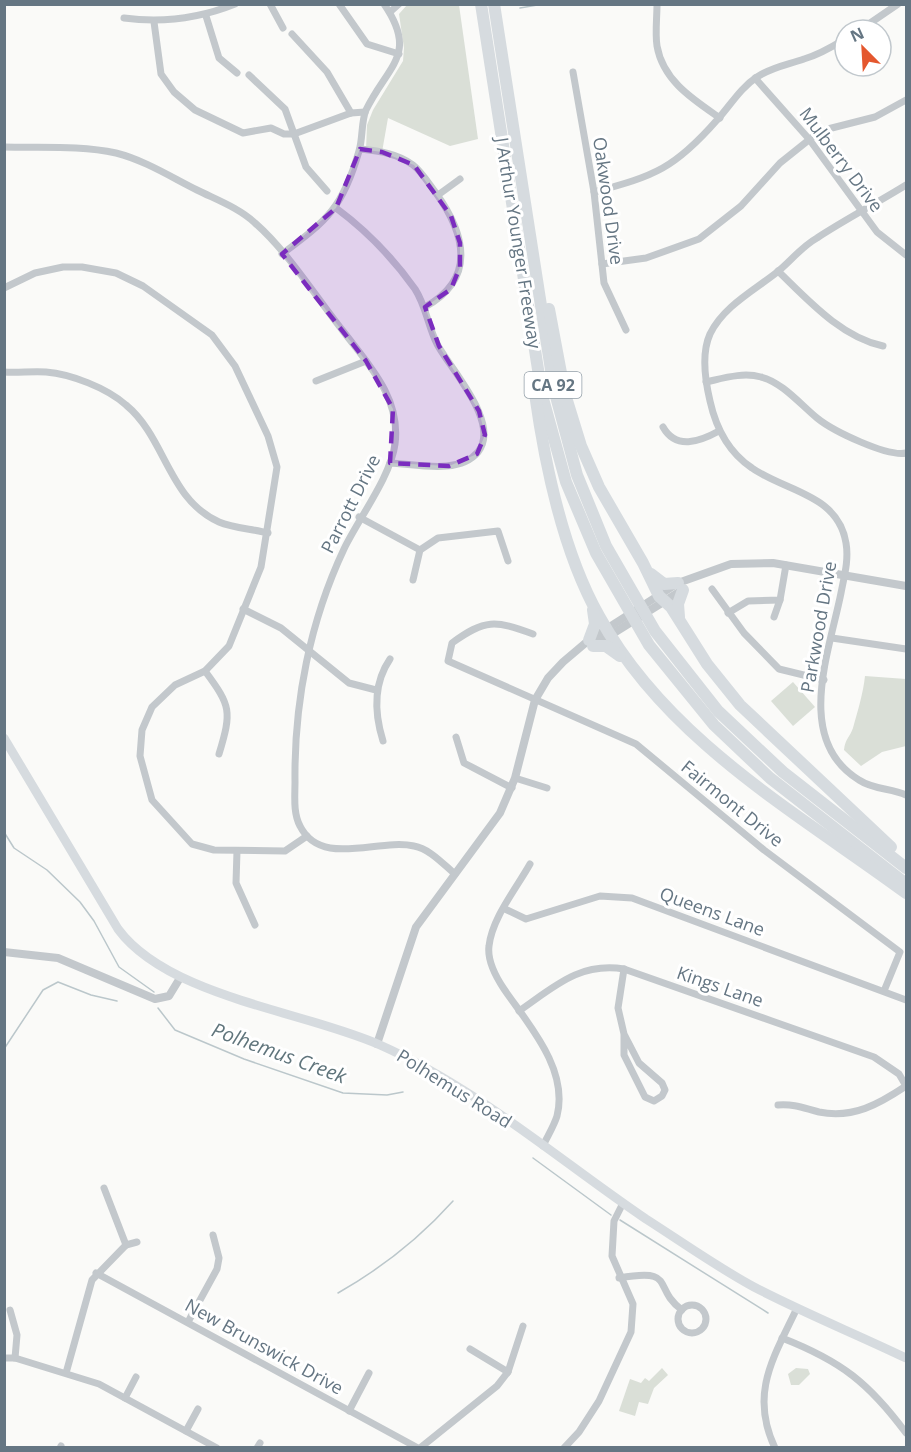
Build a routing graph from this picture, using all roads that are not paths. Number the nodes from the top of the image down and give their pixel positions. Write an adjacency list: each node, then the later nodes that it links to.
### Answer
1 (235, 4): 11 (street)
2 (270, 4): 15 (street)
3 (339, 4): 18 (street)
4 (384, 4): 10 (street)
5 (399, 4): 10 (street)
6 (481, 4): 46 (highway, J Arthur Younger Freeway / CA 92)
7 (494, 4): 31 (highway, J Arthur Younger Freeway / CA 92)
8 (657, 4): 26 (street)
9 (898, 4): 13 (street)
10 (390, 12): 18 (street)
11 (206, 16): 14 (street); 20 (street)
12 (124, 18): 14 (street)
13 (878, 18)
14 (154, 22): 27 (street)
15 (283, 28)
16 (292, 34): 25 (street)
17 (833, 45): 22 (street)
18 (399, 54): 24 (street)
19 (573, 72): 35 (street, Oakwood Drive)
20 (237, 73)
21 (249, 75): 27 (street)
22 (755, 78): 26 (street); 28 (street, Mulberry Drive)
23 (906, 100): 28 (street)
24 (365, 112): 25 (street); 30 (street)
25 (351, 113): 27 (street)
26 (720, 118): 35 (street)
27 (294, 134): 34 (street)
28 (809, 139): 38 (street, Mulberry Drive); 41 (street)
29 (4, 147): 39 (street, Parrott Drive)
30 (360, 149): 36 (street); 37 (street)
31 (518, 161): 60 (highway); 68 (highway, J Arthur Younger Freeway / CA 92)
32 (460, 179): 36 (street)
33 (906, 185): 38 (street, Parkwood Drive)
34 (327, 191)
35 (594, 192): 41 (street, Oakwood Drive)
36 (438, 195): 44 (street)
37 (336, 208): 39 (street); 44 (street)
38 (860, 212): 40 (street, Mulberry Drive); 42 (street, Parkwood Drive)
39 (282, 254): 48 (street, Parrott Drive)
40 (906, 255)
41 (602, 264): 45 (street, Oakwood Drive)
42 (778, 271): 47 (street); 51 (street, Parkwood Drive)
43 (4, 288): 57 (street)
44 (425, 307): 55 (street)
45 (626, 330)
46 (532, 332): 68 (highway, J Arthur Younger Freeway / CA 92); 69 (highway)
47 (883, 346)
48 (366, 361): 50 (street); 55 (street, Parrott Drive)
49 (4, 372): 57 (street)
50 (316, 381)
51 (706, 382): 53 (street, Parkwood Drive); 54 (street)
52 (663, 427): 53 (street)
53 (719, 431): 62 (street, Parkwood Drive)
54 (906, 453)
55 (390, 463): 56 (street, Parrott Drive)
56 (359, 517): 58 (street); 81 (street, Parrott Drive)
57 (268, 533): 71 (street)
58 (420, 550): 59 (street); 63 (street)
59 (508, 561)
60 (643, 563): 65 (highway); 67 (highway)
61 (786, 565): 62 (street); 65 (street); 70 (street)
62 (845, 575): 64 (street); 78 (street, Parkwood Drive)
63 (413, 580)
64 (906, 586)
65 (680, 587): 67 (street); 74 (highway)
66 (712, 589): 72 (street)
67 (662, 598): 74 (highway); 76 (street)
68 (628, 599): 75 (highway, J Arthur Younger Freeway / CA 92)
69 (591, 600): 76 (highway); 79 (highway)
70 (780, 600): 72 (street); 73 (street)
71 (243, 609): 81 (street); 84 (street)
72 (728, 613): 85 (street)
73 (774, 616)
74 (683, 627): 98 (highway)
75 (646, 630): 100 (highway, J Arthur Younger Freeway / CA 92); 102 (highway, J Arthur Younger Freeway / CA 92)
76 (609, 632): 79 (street); 83 (highway)
77 (533, 634): 87 (street, Fairmont Drive)
78 (832, 639): 80 (street); 85 (street, Parkwood Drive)
79 (587, 645): 83 (highway); 87 (street)
80 (906, 649)
81 (308, 652): 86 (street); 96 (street, Parrott Drive)
82 (390, 659): 86 (street)
83 (632, 667): 103 (highway)
84 (205, 671): 91 (street); 97 (street)
85 (824, 680): 95 (street, Parkwood Drive)
86 (376, 690): 90 (street)
87 (535, 700): 92 (street); 109 (street, Fairmont Drive)
88 (4, 738): 108 (main road, Polhemus Road)
89 (456, 738): 93 (street)
90 (383, 741)
91 (219, 754)
92 (515, 778): 93 (street); 94 (street)
93 (512, 788): 101 (street)
94 (547, 788)
95 (906, 795)
96 (307, 836): 97 (street); 101 (street)
97 (237, 851): 105 (street)
98 (906, 862)
99 (530, 864): 104 (street)
100 (906, 868)
101 (455, 874): 113 (street)
102 (906, 884)
103 (906, 893)
104 (505, 909): 109 (street, Queens Lane); 111 (street)
105 (255, 925)
106 (4, 952): 108 (street)
107 (624, 969): 111 (street, Kings Lane); 112 (street); 114 (street, Kings Lane)
108 (180, 978): 113 (main road, Polhemus Road)
109 (884, 991): 110 (street, Queens Lane)
110 (906, 1000)
111 (519, 1011): 116 (street)
112 (624, 1034): 112 (street)
113 (377, 1044): 116 (main road, Polhemus Road)
114 (906, 1086): 115 (street)
115 (778, 1105)
116 (543, 1146): 118 (main road, Polhemus Road)
117 (104, 1188): 121 (street)
118 (623, 1203): 123 (street); 124 (main road, Polhemus Road)
119 (213, 1236): 127 (street)
120 (137, 1242): 121 (street)
121 (126, 1245): 122 (street)
122 (96, 1273): 127 (street, New Brunswick Drive); 135 (street)
123 (619, 1278): 125 (street); 145 (street)
124 (797, 1308): 129 (street); 133 (main road, Polhemus Road)
125 (682, 1310): 125 (street)
126 (10, 1311): 132 (street)
127 (188, 1322): 140 (street, New Brunswick Drive)
128 (523, 1326): 134 (street)
129 (782, 1338): 142 (street); 146 (street)
130 (470, 1349): 134 (street)
131 (4, 1358): 132 (street)
132 (15, 1358): 135 (street)
133 (906, 1358)
134 (508, 1372): 144 (street)
135 (66, 1373): 138 (street)
136 (369, 1373): 140 (street)
137 (136, 1377): 138 (street)
138 (125, 1398): 141 (street)
139 (198, 1409): 141 (street)
140 (349, 1410): 144 (street, New Brunswick Drive)
141 (186, 1431): 143 (street)
142 (906, 1433)
143 (217, 1448)
144 (419, 1448)
145 (564, 1448)
146 (775, 1448)

